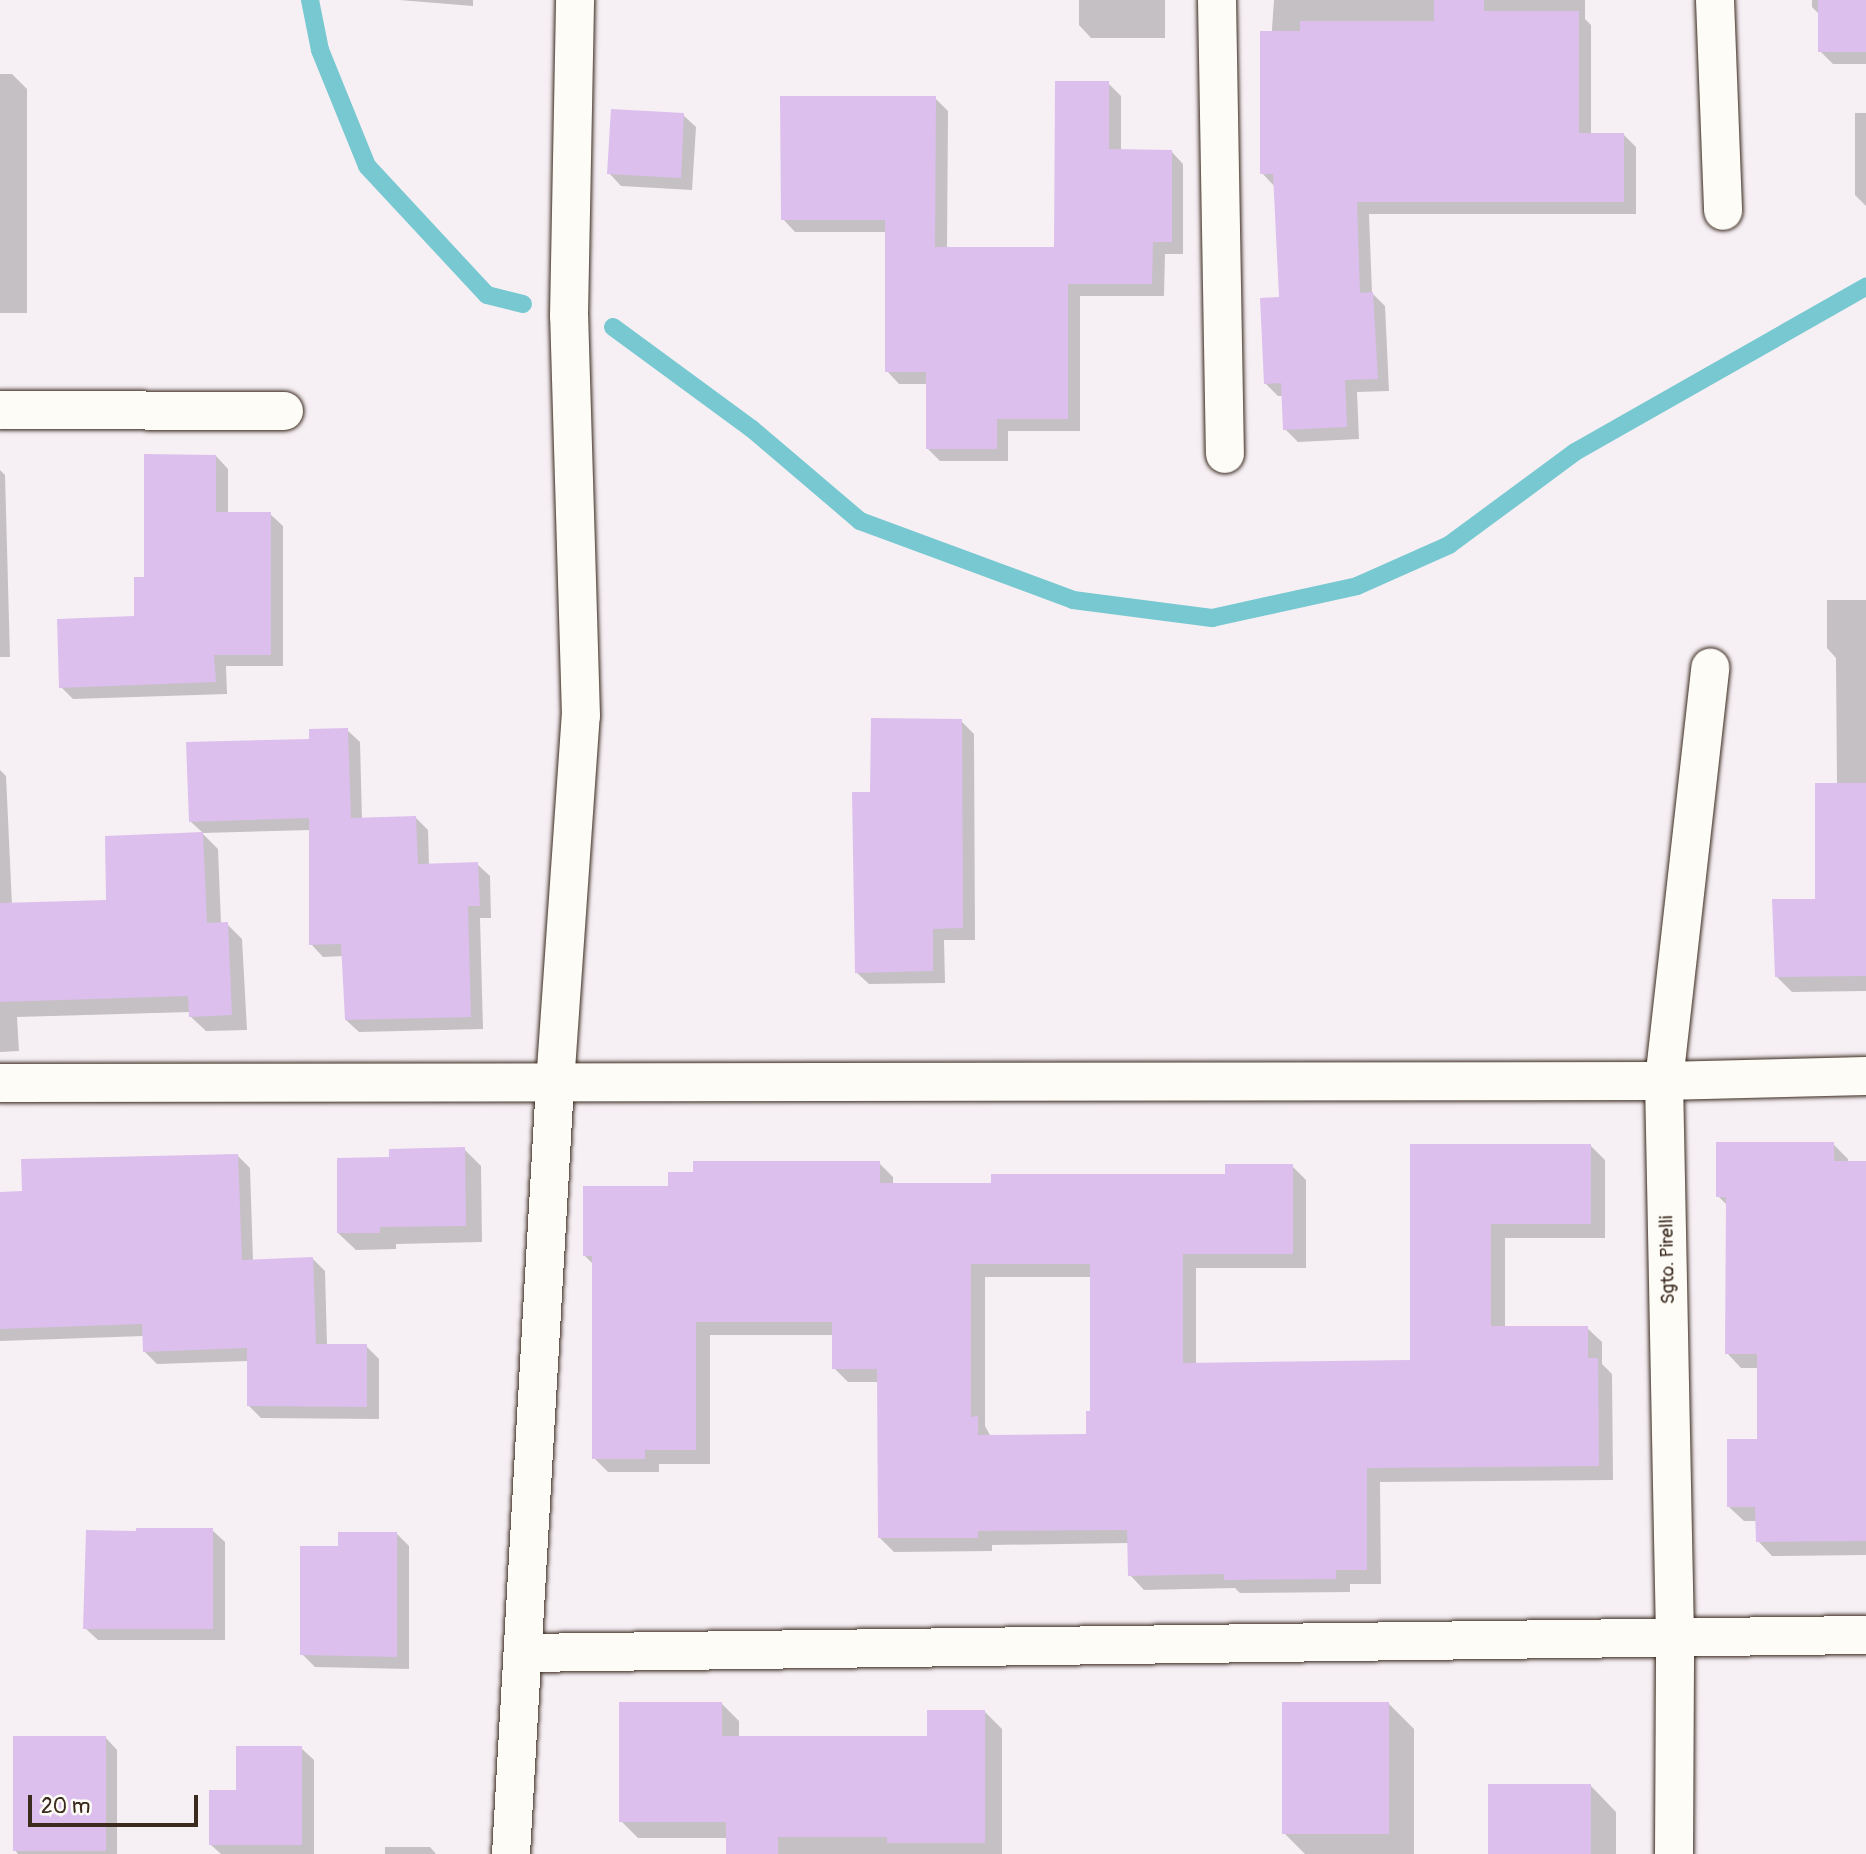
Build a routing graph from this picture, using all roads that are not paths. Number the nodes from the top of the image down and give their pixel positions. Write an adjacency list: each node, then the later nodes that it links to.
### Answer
1 (575, 0): 12 (street)
2 (1217, 0): 7 (street)
3 (1716, 0): 4 (street)
4 (1723, 211)
5 (0, 410): 6 (street)
6 (284, 411)
7 (1225, 454)
8 (1710, 668): 10 (street, Sgto. Pirelli)
9 (1866, 1076): 10 (street)
10 (1664, 1082): 12 (street); 14 (street, Sgto. Pirelli)
11 (0, 1083): 12 (street)
12 (555, 1084): 15 (street)
13 (1866, 1635): 14 (street)
14 (1675, 1637): 15 (street); 17 (street, Sgto. Pirelli)
15 (523, 1653): 16 (street)
16 (511, 1854)
17 (1674, 1854)

